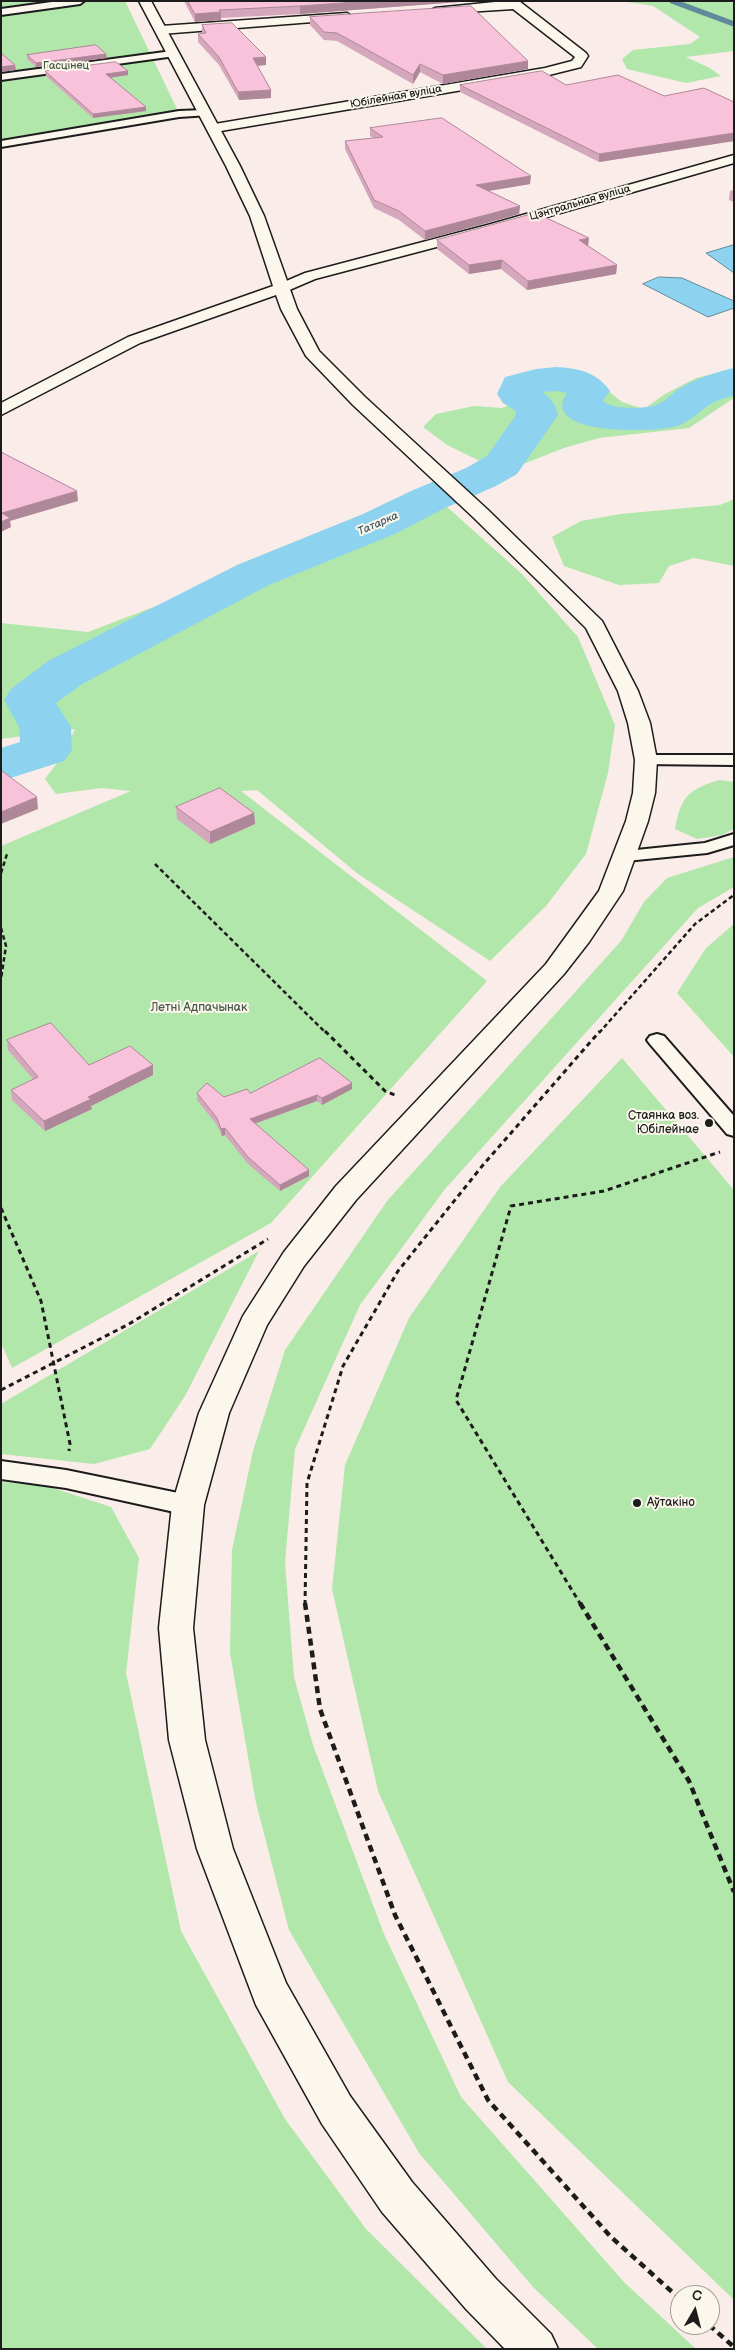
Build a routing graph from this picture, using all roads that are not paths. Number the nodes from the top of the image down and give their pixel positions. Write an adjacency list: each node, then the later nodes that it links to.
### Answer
1 (80, 1): 5 (lane)
2 (145, 1): 7 (street)
3 (513, 3): 4 (street); 11 (street, Юбілейная вуліца)
4 (426, 11)
5 (1, 12)
6 (358, 16): 7 (street)
7 (161, 30): 8 (street)
8 (172, 54): 9 (lane); 10 (street)
9 (1, 77)
10 (205, 113): 11 (street); 12 (lane)
11 (214, 128): 14 (street)
12 (1, 144)
13 (734, 159): 14 (street, Цэнтральная вуліца)
14 (282, 288): 15 (street, Цэнтральная вуліца); 16 (street)
15 (1, 410)
16 (646, 760): 17 (lane); 19 (street)
17 (734, 760)
18 (734, 840): 19 (lane)
19 (626, 856): 23 (street)
20 (657, 1040): 21 (lane)
21 (734, 1129)
22 (1, 1470): 23 (lane)
23 (188, 1505): 24 (street)
24 (536, 2349)

